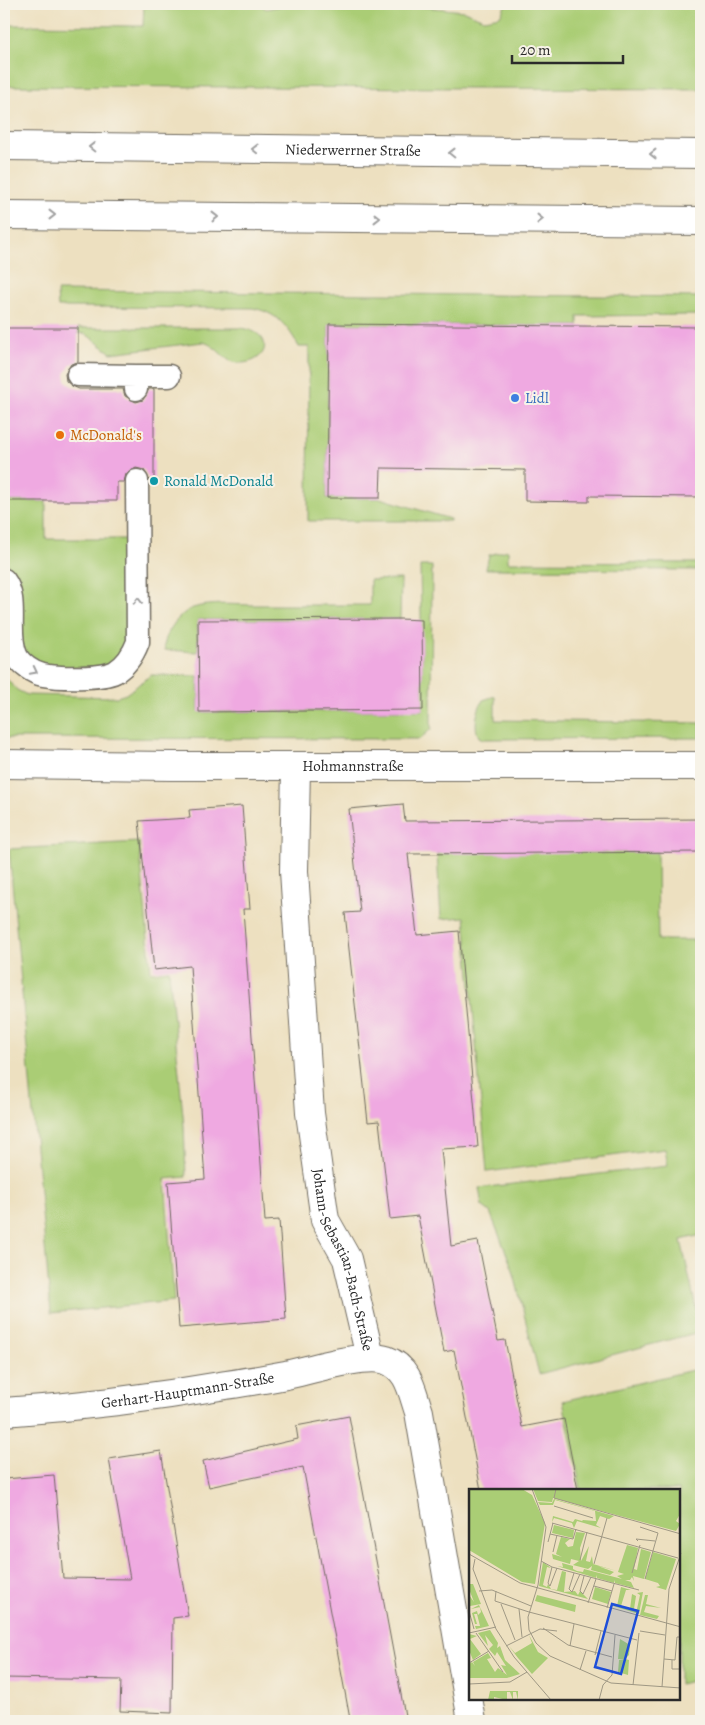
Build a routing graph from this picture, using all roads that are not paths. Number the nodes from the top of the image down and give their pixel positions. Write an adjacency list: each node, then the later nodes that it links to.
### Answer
1 (4, 146): 2 (street, Niederwerrner Straße, one-way to 1)
2 (701, 154)
3 (4, 215): 4 (street, one-way to 4)
4 (701, 221)
5 (78, 375): 6 (lane)
6 (169, 376)
7 (137, 481): 8 (lane, one-way to 7)
8 (4, 580)
9 (4, 764): 11 (street, Hohmannstraße)
10 (701, 766): 11 (street, Hohmannstraße)
11 (296, 767): 12 (street, Johann-Sebastian-Bach-Straße)
12 (370, 1358): 13 (street, Gerhart-Hauptmann-Straße); 14 (street, Johann-Sebastian-Bach-Straße)
13 (4, 1412)
14 (472, 1721)

